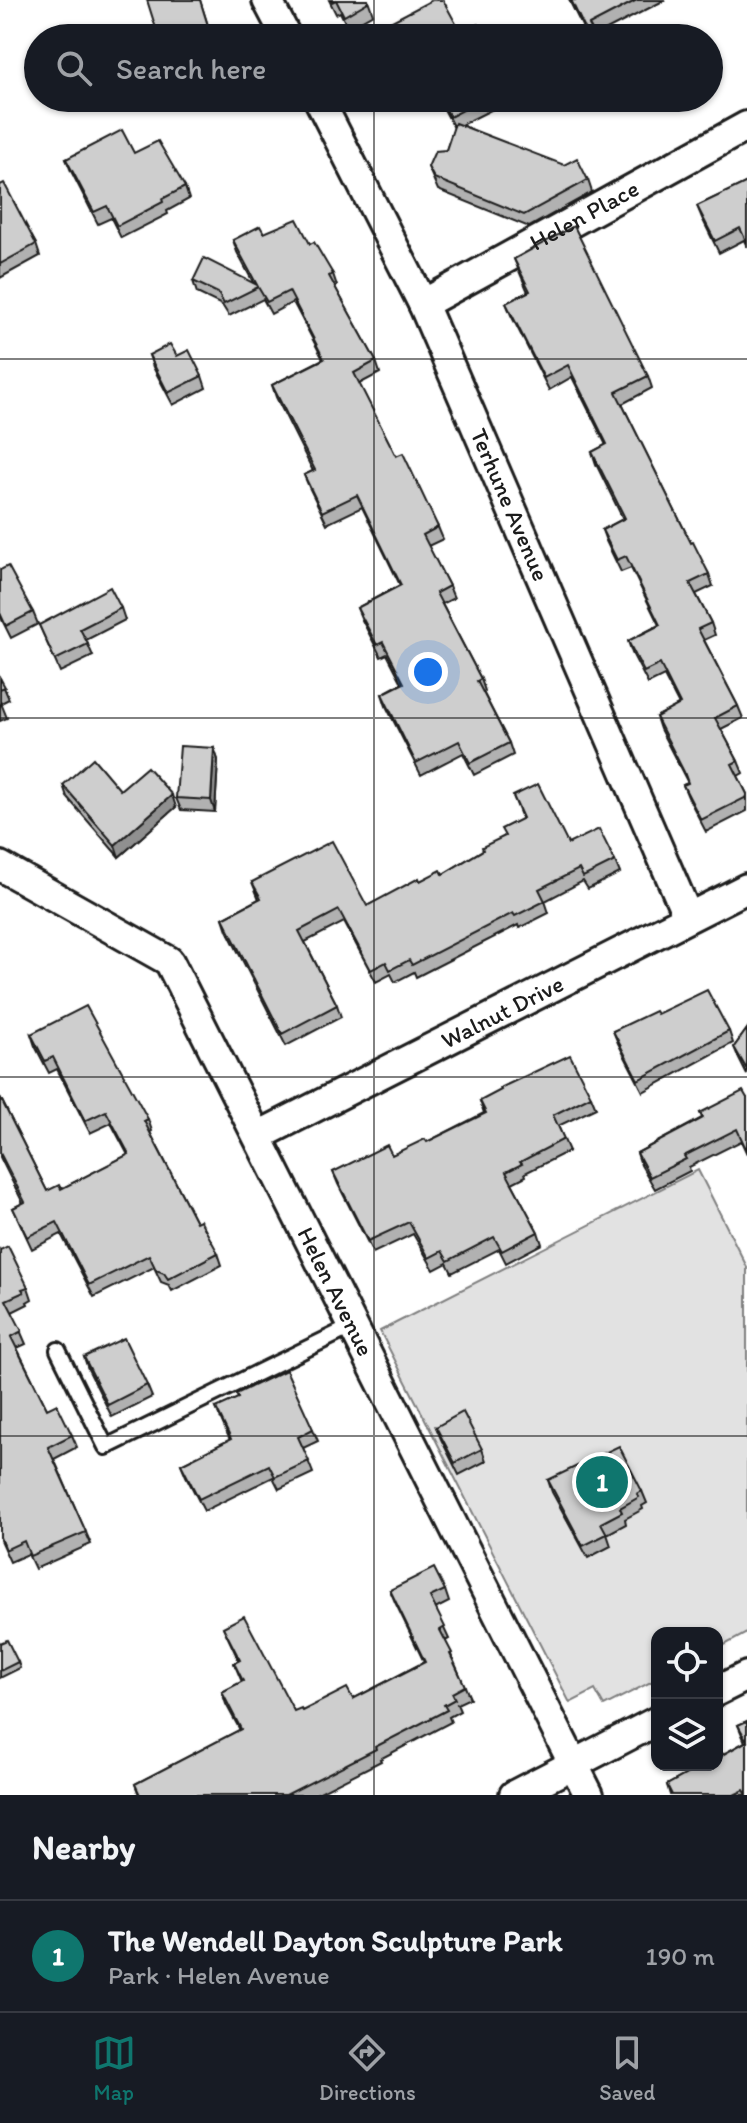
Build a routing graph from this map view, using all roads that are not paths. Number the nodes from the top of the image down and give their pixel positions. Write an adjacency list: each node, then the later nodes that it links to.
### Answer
1 (267, 0): 2 (street)
2 (280, 24)
3 (325, 112): 5 (street, Terhune Avenue)
4 (747, 126): 5 (street, Helen Place)
5 (423, 304): 8 (street, Terhune Avenue)
6 (0, 866): 9 (street, Helen Avenue)
7 (747, 888): 8 (street, Walnut Drive)
8 (688, 917): 9 (street, Walnut Drive)
9 (258, 1136): 10 (street, Helen Avenue)
10 (353, 1326): 11 (lane); 15 (street, Helen Avenue)
11 (58, 1350)
12 (747, 1676): 13 (street)
13 (723, 1688)
14 (651, 1724): 15 (street)
15 (573, 1764): 16 (street); 17 (street, Helen Avenue)
16 (514, 1795)
17 (589, 1795)

